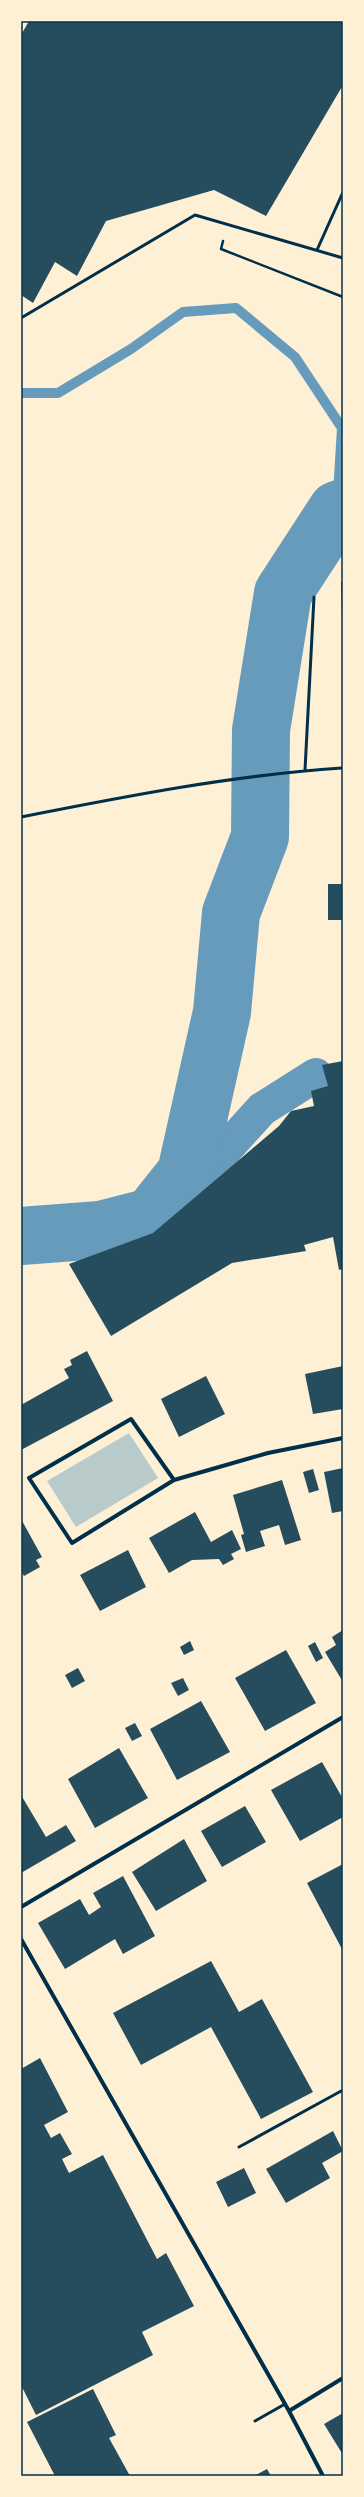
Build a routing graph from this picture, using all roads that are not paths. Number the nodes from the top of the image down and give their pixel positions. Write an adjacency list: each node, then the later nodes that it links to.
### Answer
1 (343, 192): 2 (lane)
2 (317, 250): 3 (lane); 4 (lane)
3 (343, 258)
4 (21, 318)
5 (314, 597): 7 (lane)
6 (342, 768): 7 (lane)
7 (305, 770): 8 (lane)
8 (21, 817)
9 (343, 1438): 10 (street)
10 (174, 1480): 10 (street)
11 (343, 1717): 12 (street)
12 (21, 1907)
13 (21, 1939): 17 (street)
14 (343, 2090): 15 (lane)
15 (240, 2147)
16 (343, 2378): 18 (street)
17 (285, 2404): 18 (street); 19 (lane)
18 (289, 2411): 20 (street)
19 (255, 2421)
20 (323, 2476)

